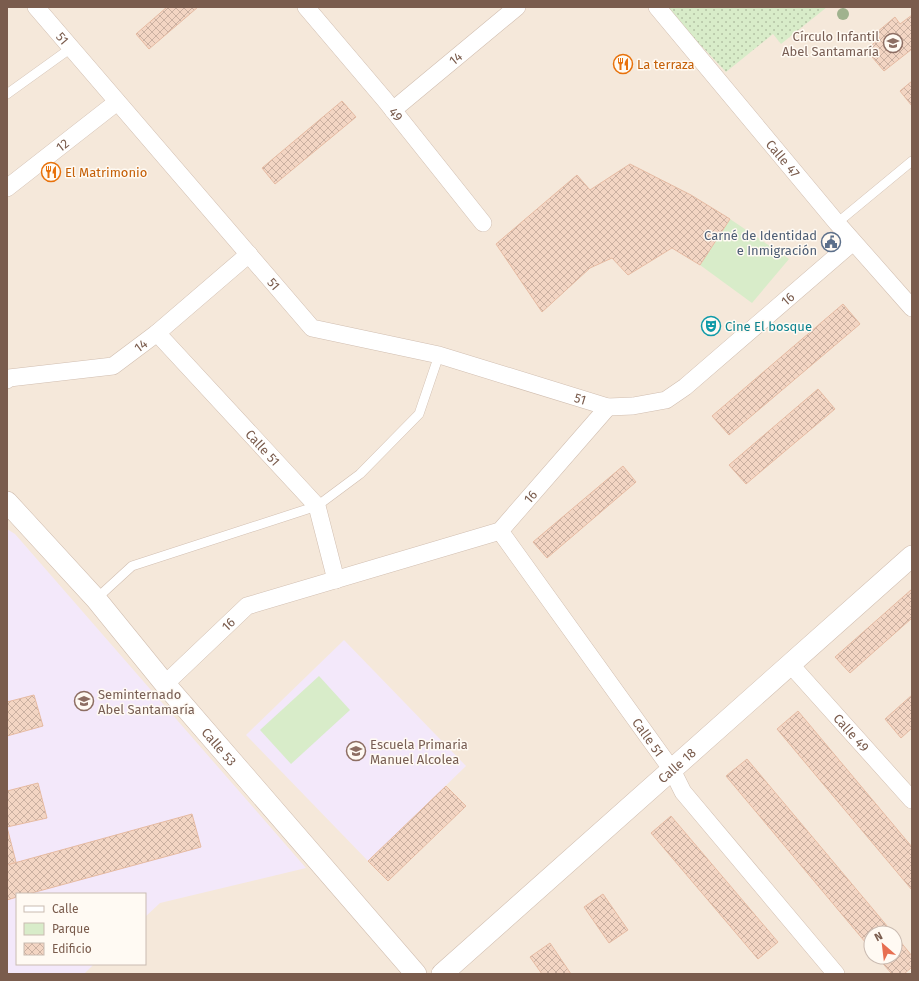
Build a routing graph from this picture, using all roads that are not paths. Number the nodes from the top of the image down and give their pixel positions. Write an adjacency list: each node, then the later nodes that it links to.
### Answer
1 (36, 7): 5 (street, 51)
2 (306, 7): 8 (street, 49)
3 (517, 7): 8 (street, 14)
4 (657, 7): 12 (street, Calle 47)
5 (71, 48): 6 (lane); 7 (street, 51)
6 (7, 94)
7 (118, 102): 10 (street, 12); 14 (street, 51)
8 (393, 110): 11 (street, 49)
9 (912, 161): 12 (lane)
10 (7, 188)
11 (483, 223)
12 (837, 223): 13 (street, Calle 47)
13 (853, 242): 15 (street, Calle 47); 19 (street, 16)
14 (249, 254): 16 (street, 14); 17 (street, 51)
15 (912, 308)
16 (157, 334): 18 (street, 14); 21 (street, Calle 51)
17 (439, 355): 19 (street, 51); 21 (lane)
18 (7, 380)
19 (608, 407): 22 (street, 16)
20 (7, 502): 25 (street, Calle 53)
21 (317, 506): 24 (street, Calle 51); 25 (lane)
22 (500, 531): 24 (street, 16); 28 (street, Calle 51)
23 (912, 556): 26 (street, Calle 18)
24 (336, 580): 27 (street, 16)
25 (96, 600): 27 (street, Calle 53)
26 (790, 664): 28 (street, Calle 18); 29 (street, Calle 49)
27 (165, 684): 30 (street, Calle 53)
28 (672, 770): 31 (street, Calle 18); 32 (street, Calle 51)
29 (912, 800)
30 (416, 974)
31 (442, 974)
32 (836, 974)

